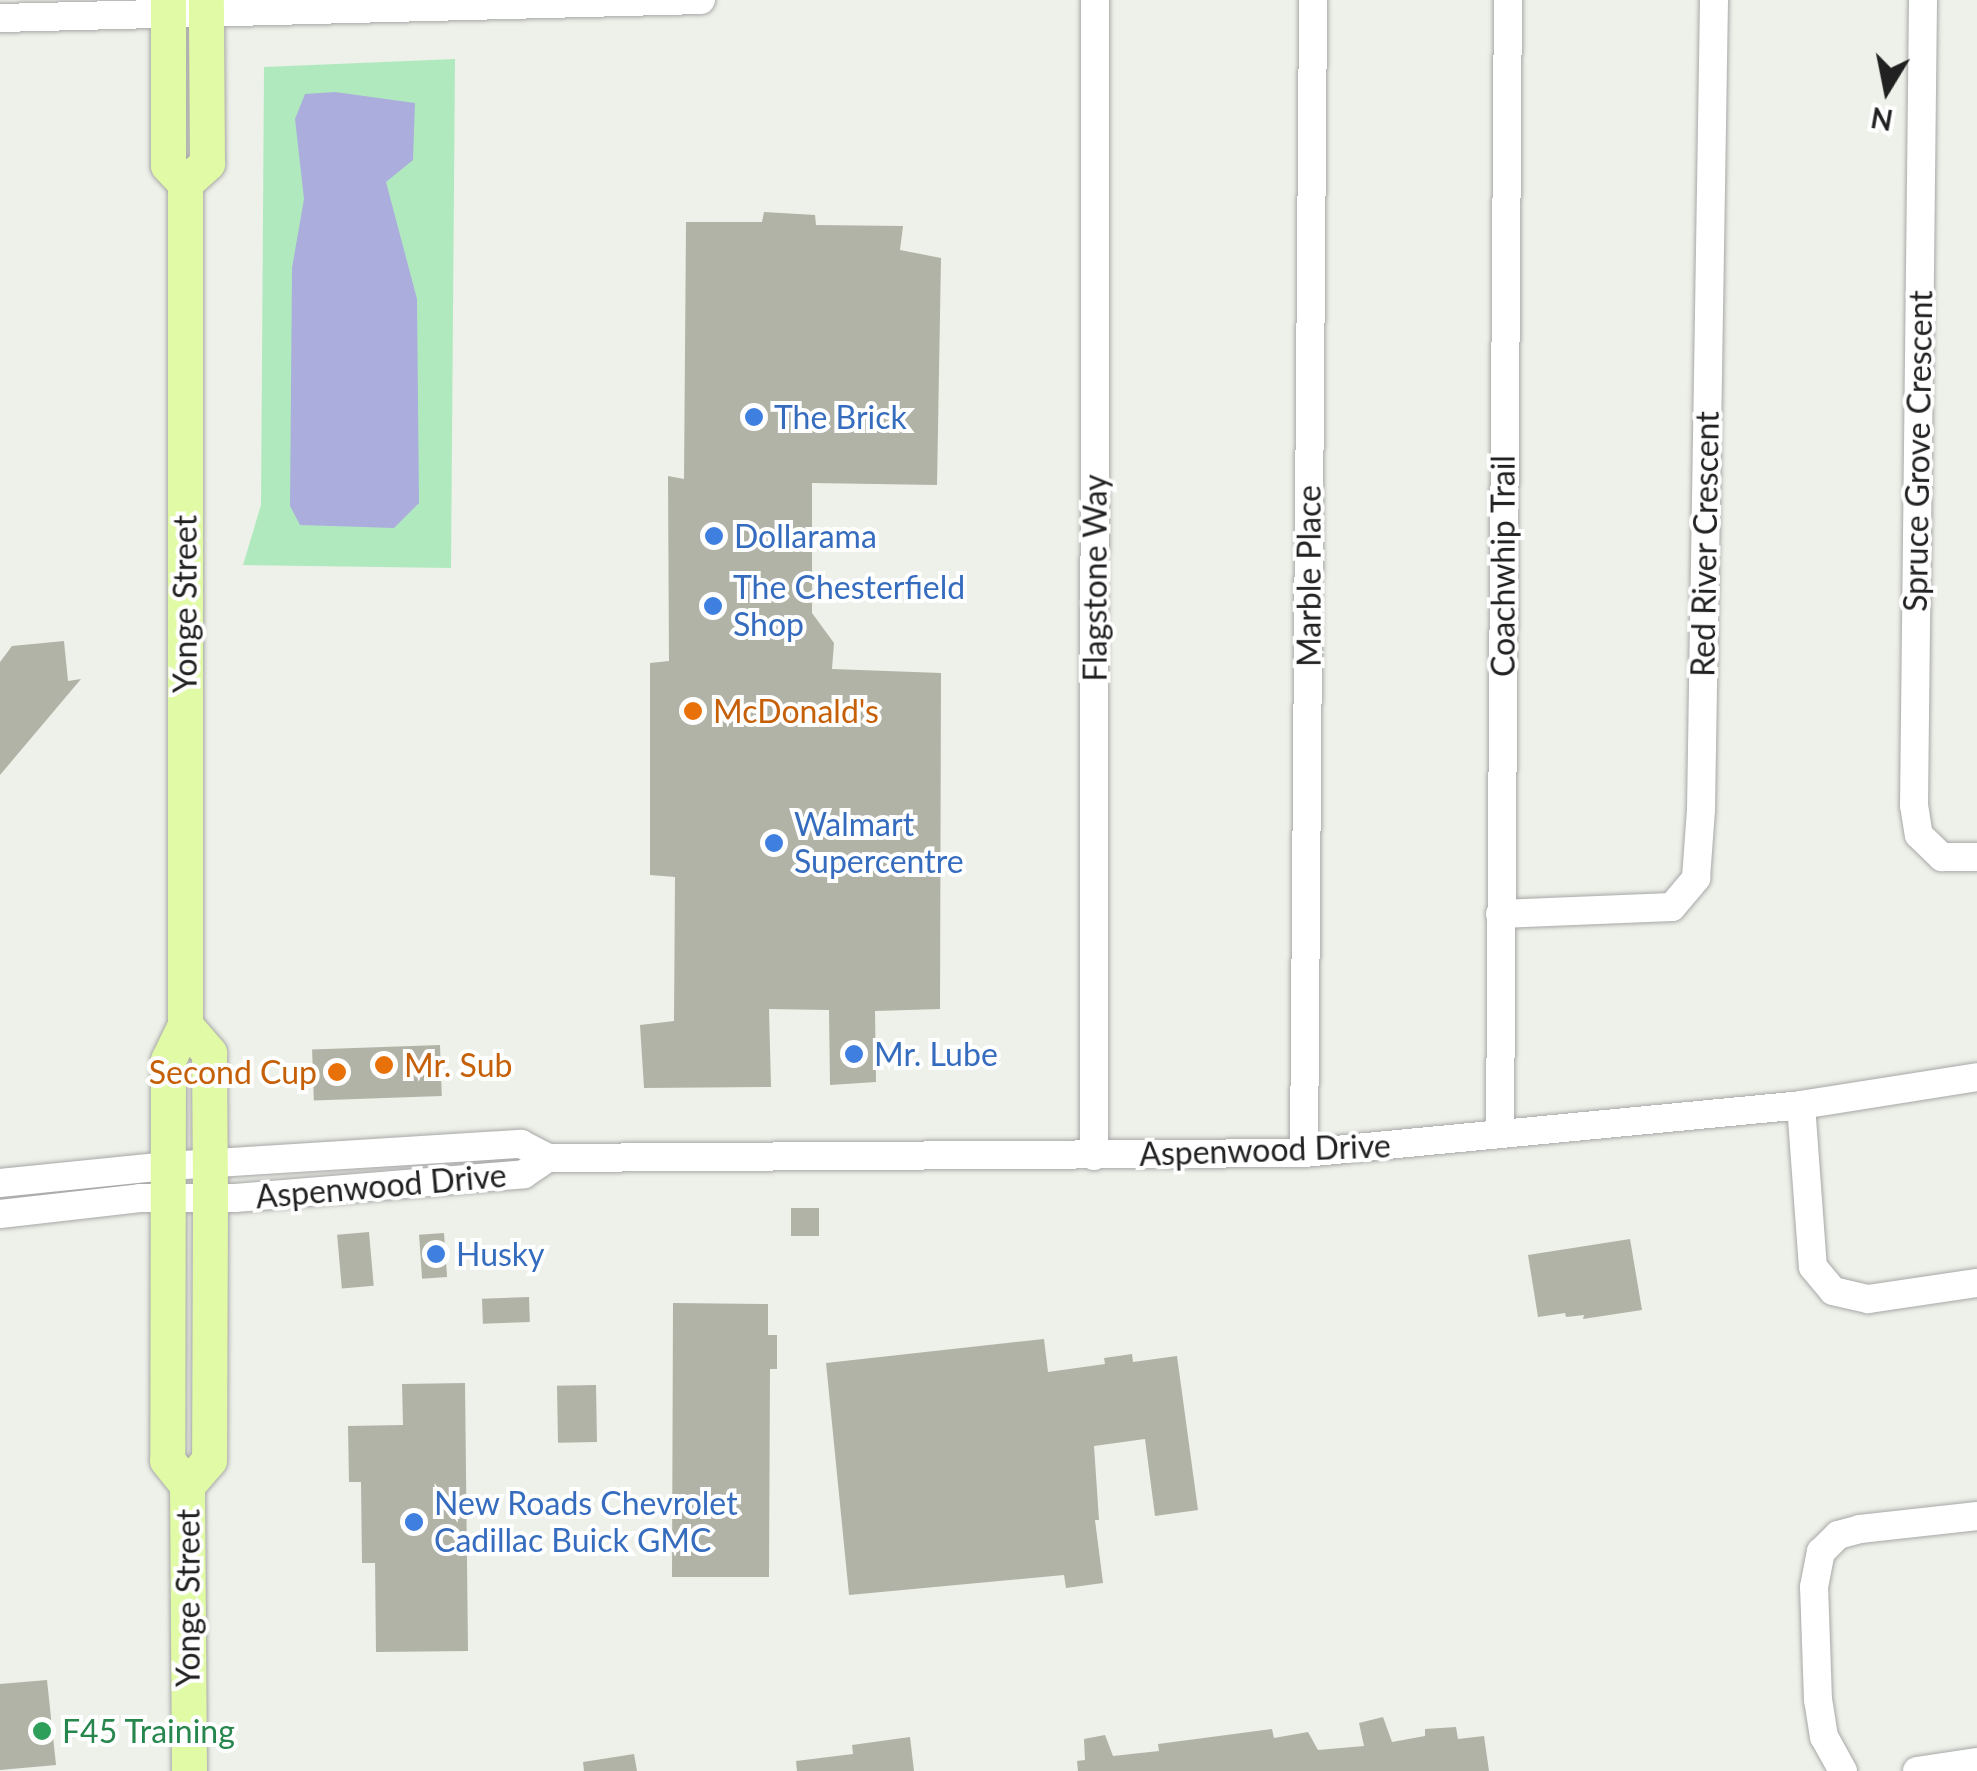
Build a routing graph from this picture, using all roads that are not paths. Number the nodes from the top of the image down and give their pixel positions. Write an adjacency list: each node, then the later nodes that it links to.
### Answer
1 (701, 0): 7 (street)
2 (1094, 0): 18 (street, Flagstone Way)
3 (1313, 0): 17 (street, Marble Place)
4 (1508, 0): 12 (street, Coachwhip Trail)
5 (1714, 0): 12 (street, Red River Crescent)
6 (1923, 0): 11 (street, Spruce Grove Crescent)
7 (206, 7): 8 (street); 10 (main road, Yonge Street)
8 (168, 8): 9 (street); 10 (main road, Yonge Street)
9 (0, 18)
10 (185, 183): 13 (main road, Yonge Street)
11 (1977, 857)
12 (1500, 914): 16 (street, Coachwhip Trail)
13 (184, 1025): 19 (main road, Yonge Street); 20 (main road, Yonge Street)
14 (1977, 1077): 15 (street, Aspenwood Drive)
15 (1801, 1105): 16 (street, Aspenwood Drive); 23 (street)
16 (1500, 1132): 17 (street, Aspenwood Drive)
17 (1304, 1153): 18 (street, Aspenwood Drive)
18 (1094, 1156): 20 (street, Aspenwood Drive)
19 (168, 1182): 20 (street, Aspenwood Drive); 21 (street); 22 (street); 24 (main road, Yonge Street)
20 (209, 1182): 24 (main road, Yonge Street)
21 (0, 1183)
22 (0, 1214)
23 (1977, 1284)
24 (188, 1485): 27 (main road, Yonge Street)
25 (1977, 1516): 28 (street)
26 (1977, 1762): 29 (street)
27 (188, 1771)
28 (1843, 1771)
29 (1917, 1771)

